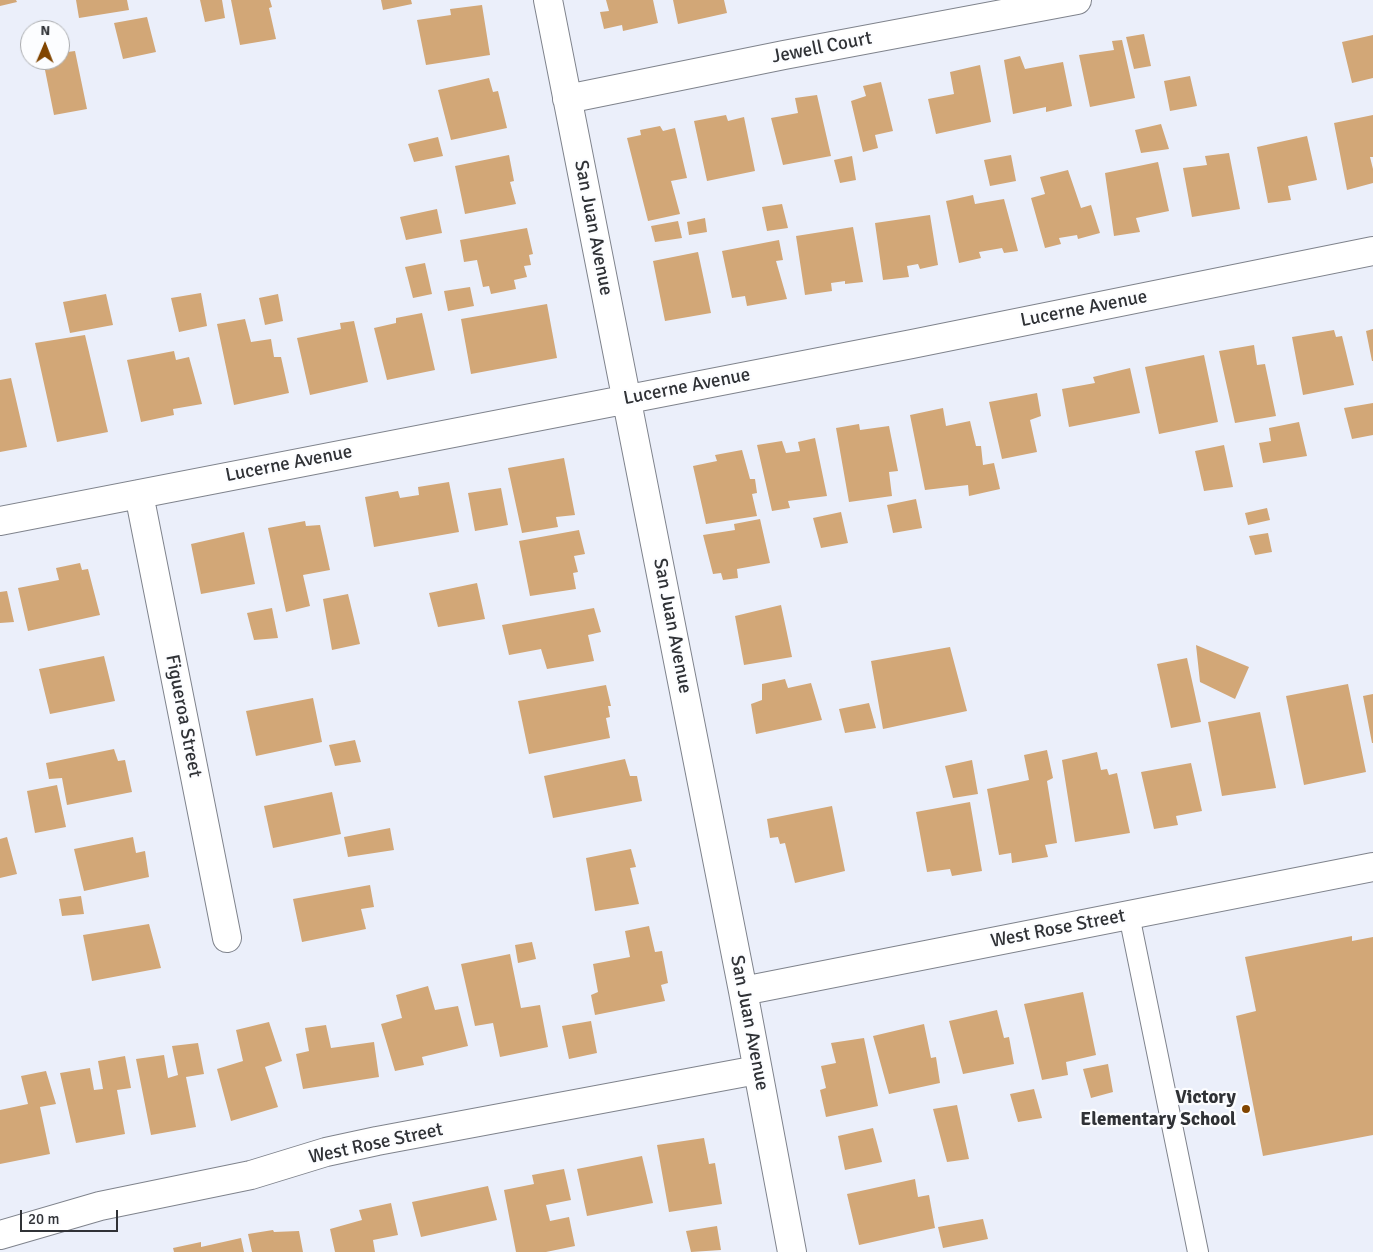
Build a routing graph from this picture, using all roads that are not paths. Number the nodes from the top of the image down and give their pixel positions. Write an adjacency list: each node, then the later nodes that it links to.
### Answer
1 (548, 0): 3 (street, San Juan Avenue)
2 (1077, 0): 3 (street, Jewell Court)
3 (567, 99): 5 (street, San Juan Avenue)
4 (1373, 251): 5 (street, Lucerne Avenue)
5 (627, 398): 6 (street, Lucerne Avenue); 11 (street, San Juan Avenue)
6 (139, 494): 7 (street, Lucerne Avenue); 10 (street, Figueroa Street)
7 (0, 521)
8 (1373, 867): 9 (street, West Rose Street)
9 (1129, 915): 11 (street, West Rose Street); 15 (lane)
10 (227, 938)
11 (743, 991): 12 (street, San Juan Avenue)
12 (757, 1070): 13 (street, West Rose Street); 14 (street, San Juan Avenue)
13 (0, 1235)
14 (792, 1252)
15 (1198, 1252)

